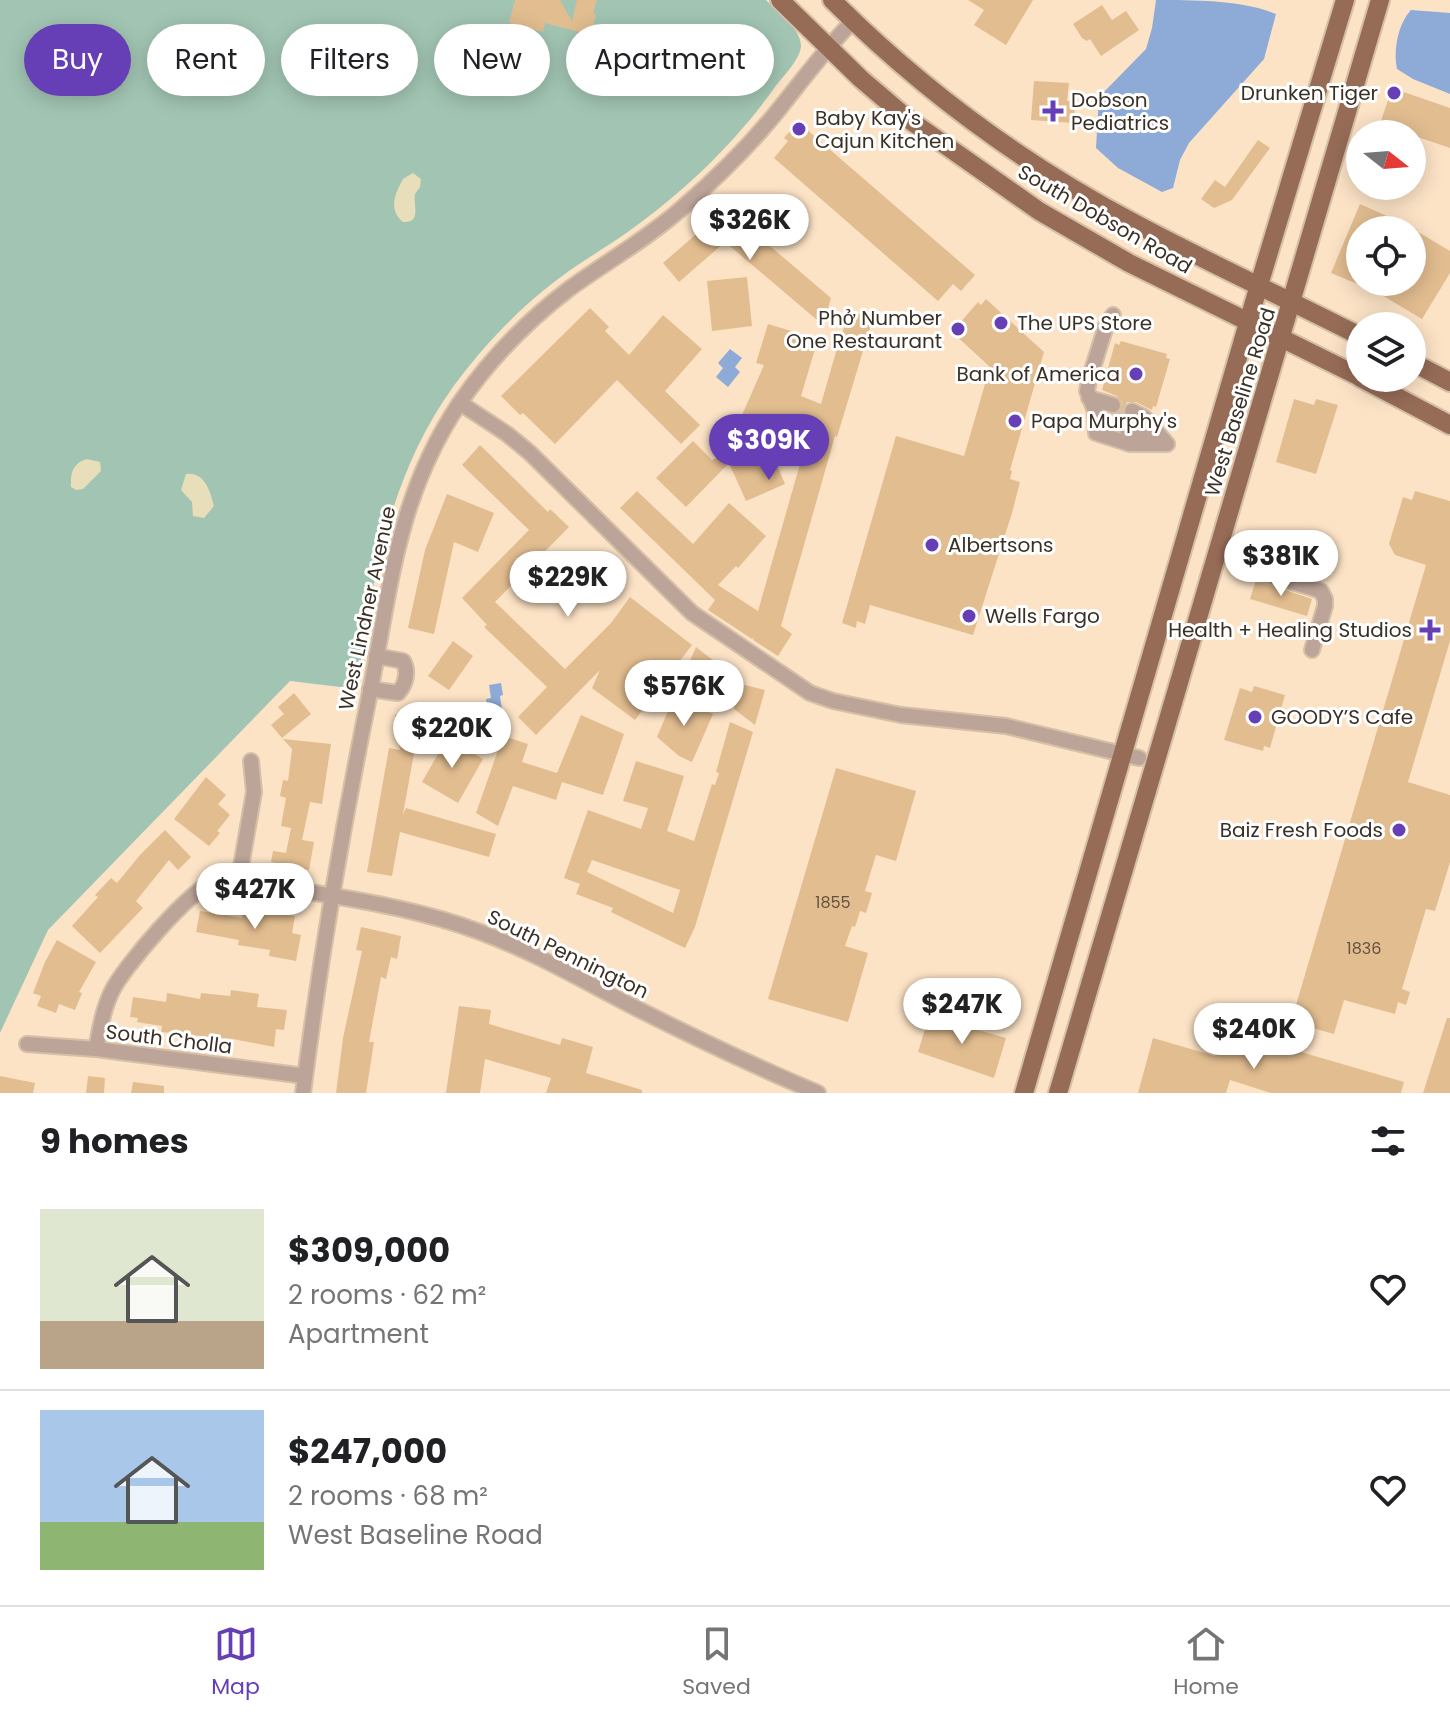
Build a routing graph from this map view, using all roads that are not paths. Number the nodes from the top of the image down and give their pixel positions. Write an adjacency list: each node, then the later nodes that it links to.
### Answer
1 (780, 0): 6 (main road, South Dobson Road)
2 (832, 0): 5 (main road, South Dobson Road)
3 (1345, 0): 7 (main road, West Baseline Road)
4 (1380, 0): 8 (main road, West Baseline Road)
5 (853, 21): 6 (street, West Lindner Avenue); 7 (main road, South Dobson Road)
6 (827, 47): 10 (main road, South Dobson Road); 17 (street, West Lindner Avenue)
7 (1259, 285): 8 (main road, South Dobson Road); 10 (main road, West Baseline Road)
8 (1293, 302): 11 (main road, South Dobson Road); 12 (main road, West Baseline Road)
9 (1113, 315): 18 (street)
10 (1248, 322): 12 (main road, South Dobson Road); 24 (main road, West Baseline Road)
11 (1346, 329)
12 (1282, 339): 14 (main road, South Dobson Road); 34 (main road, West Baseline Road)
13 (1426, 369): 15 (main road)
14 (1346, 371)
15 (1450, 382)
16 (1388, 392): 19 (main road, South Dobson Road)
17 (460, 403): 22 (street, West Lindner Avenue); 24 (street)
18 (1129, 420)
19 (1450, 425)
20 (1252, 564): 21 (street)
21 (1312, 650)
22 (376, 656): 23 (street, West Lindner Avenue); 23 (street)
23 (370, 689): 27 (street, West Lindner Avenue)
24 (1132, 756): 33 (main road, West Baseline Road)
25 (251, 761): 26 (street)
26 (239, 878): 27 (street, South Pennington); 29 (street, South Pennington)
27 (332, 895): 30 (street, West Lindner Avenue); 32 (street, South Pennington)
28 (27, 1044): 29 (street, South Cholla)
29 (96, 1049): 30 (street, South Cholla)
30 (305, 1076): 31 (street, West Lindner Avenue)
31 (303, 1093)
32 (818, 1093)
33 (1024, 1093)
34 (1058, 1093)

